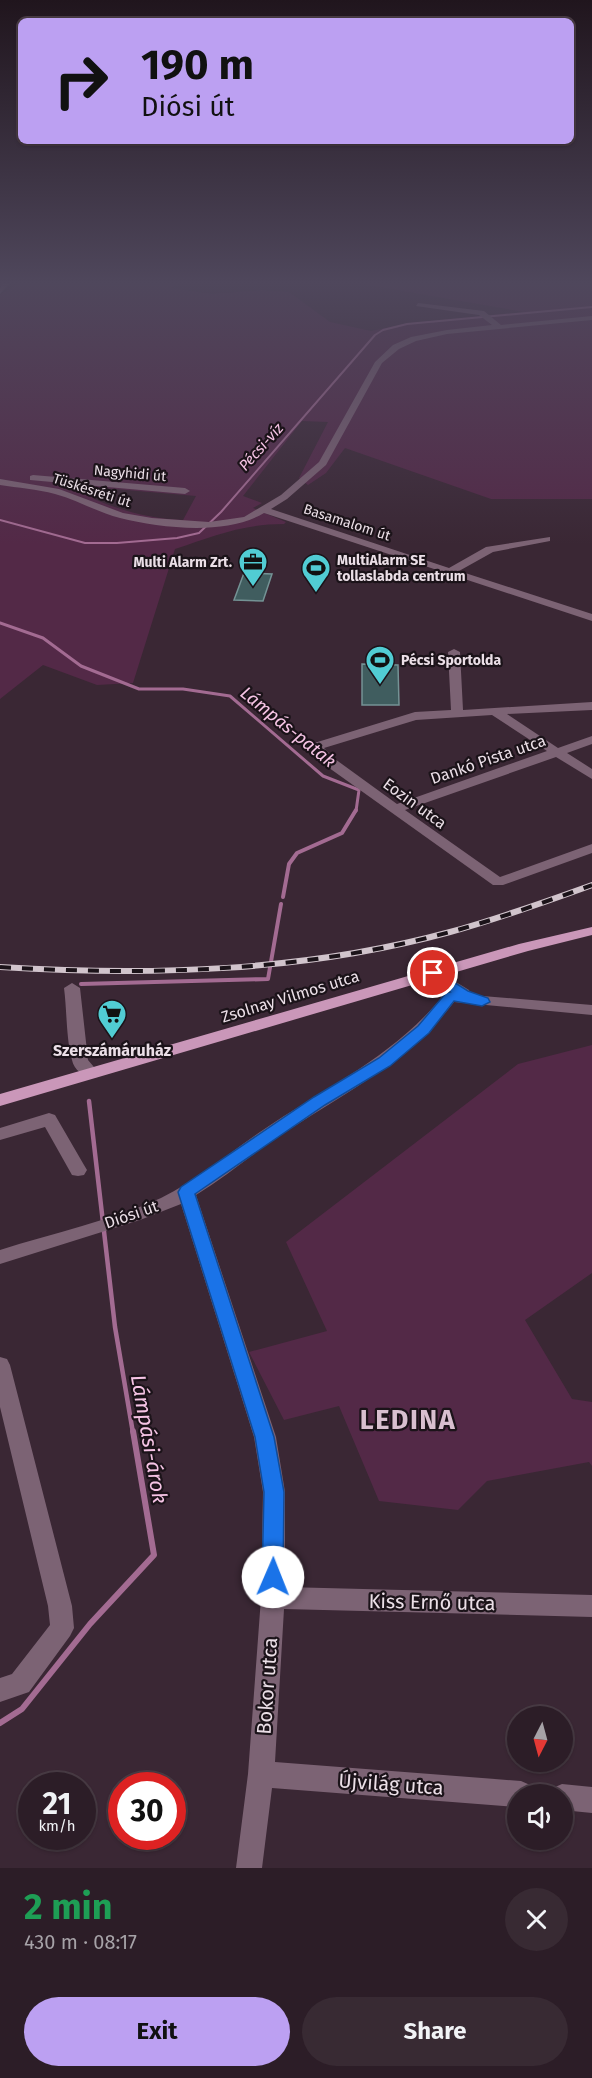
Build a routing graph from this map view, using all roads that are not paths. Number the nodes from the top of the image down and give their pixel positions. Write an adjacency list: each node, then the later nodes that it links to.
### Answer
1 (375, 369): 5 (street, Tüskésréti út)
2 (0, 475): 4 (street, Nagyhidi út)
3 (0, 482): 5 (street, Tüskésréti út)
4 (186, 491)
5 (264, 510): 7 (street, Basamalom út)
6 (546, 539): 7 (street)
7 (451, 572): 8 (street, Basamalom út)
8 (592, 618)
9 (454, 652): 12 (street)
10 (592, 706): 11 (street)
11 (495, 712): 12 (street); 14 (street)
12 (457, 714): 16 (street, Eozin utca)
13 (592, 740): 14 (street, Dankó Pista utca)
14 (557, 753): 15 (street); 16 (street, Dankó Pista utca)
15 (592, 775)
16 (394, 809): 17 (street, Eozin utca)
17 (592, 848)
18 (592, 932): 19 (main road, Zsolnay Vilmos utca)
19 (427, 975): 21 (street); 22 (street); 24 (main road, Zsolnay Vilmos utca)
20 (72, 988): 24 (street)
21 (451, 996): 22 (street); 28 (street, Diósi út)
22 (482, 1002): 23 (street)
23 (592, 1010)
24 (91, 1073): 25 (main road, Zsolnay Vilmos utca)
25 (0, 1100)
26 (0, 1134): 27 (street)
27 (78, 1170)
28 (186, 1192): 29 (street, Diósi út); 31 (street, Bokor utca)
29 (0, 1257)
30 (0, 1365): 33 (street)
31 (273, 1598): 32 (street, Kiss Ernő utca); 34 (street, Bokor utca)
32 (592, 1606)
33 (0, 1690)
34 (261, 1774): 35 (street, Újvilág utca); 38 (street, Bokor utca)
35 (507, 1793)
36 (573, 1798): 37 (street)
37 (592, 1800)
38 (249, 1868)

